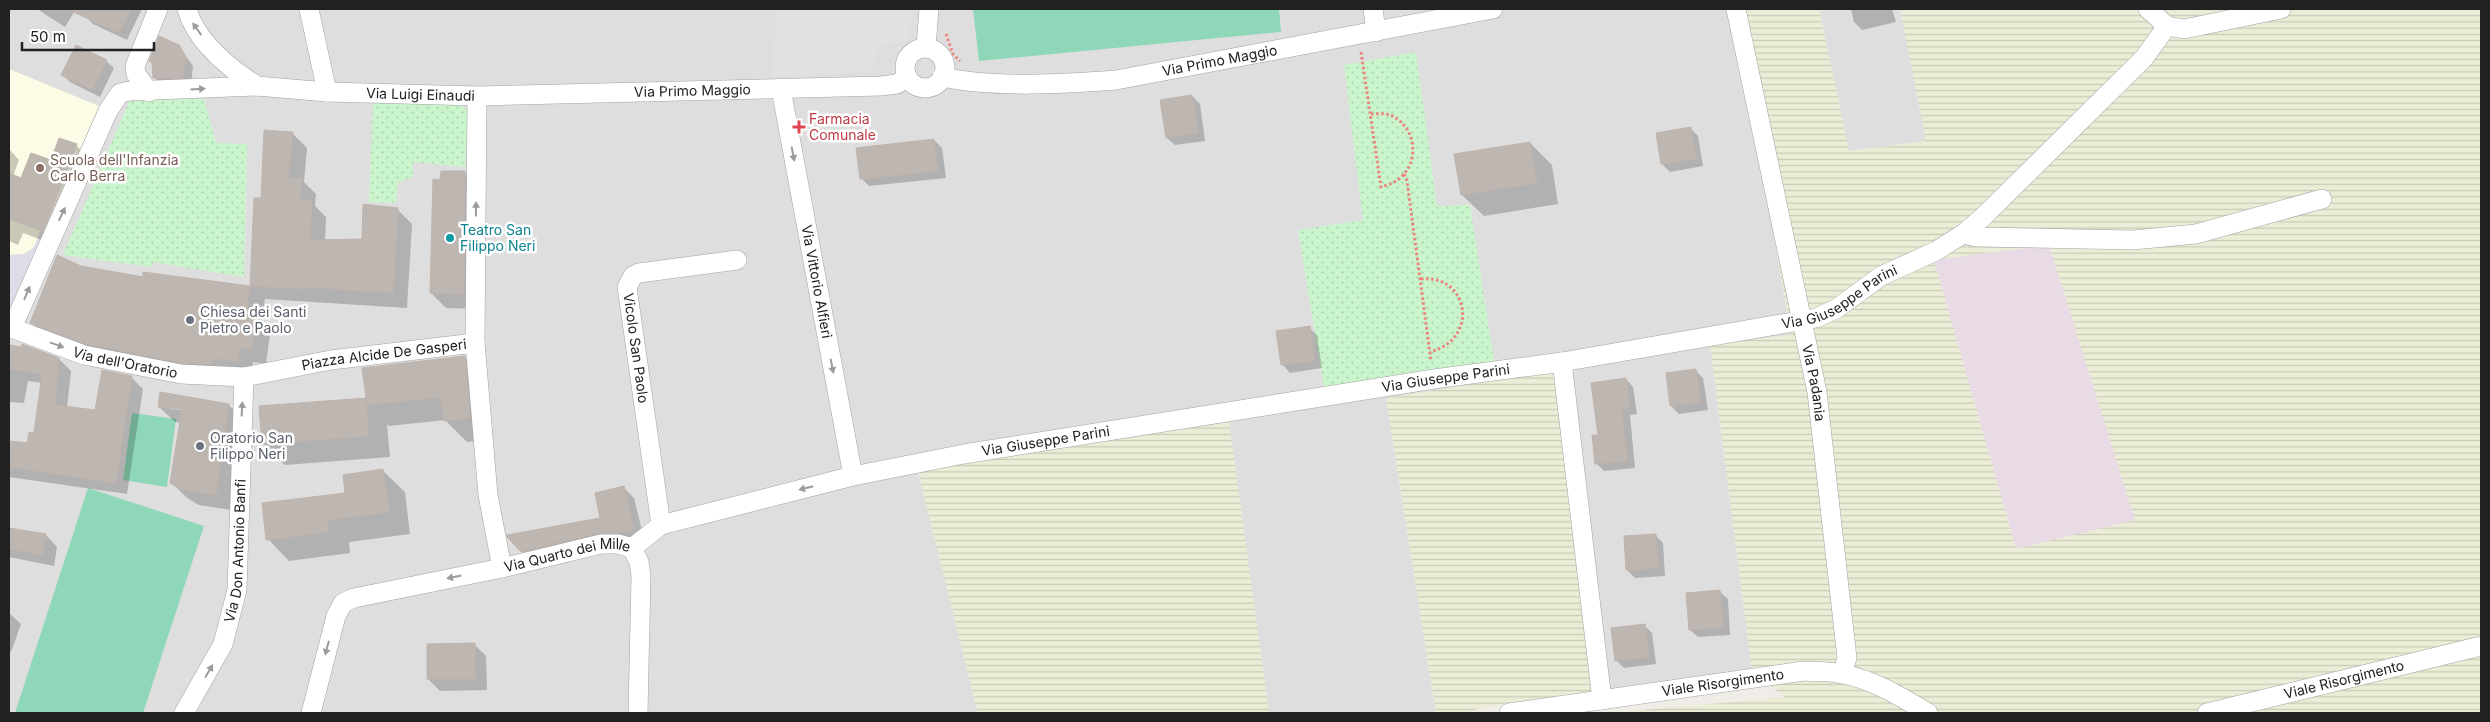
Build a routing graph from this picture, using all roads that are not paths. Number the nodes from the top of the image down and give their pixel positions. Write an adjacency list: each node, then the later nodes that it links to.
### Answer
1 (158, 9): 17 (street)
2 (187, 9): 15 (street, Via Luigi Einaudi, one-way to 2)
3 (309, 9): 18 (street)
4 (929, 9): 12 (street)
5 (1373, 9): 11 (street)
6 (1493, 9): 11 (street, Via Primo Maggio)
7 (1736, 9): 24 (street, Via Padania)
8 (2148, 9): 10 (street)
9 (2280, 9): 10 (street)
10 (2167, 26): 21 (street, Via Giuseppe Parini)
11 (1367, 34): 14 (street, Via Primo Maggio)
12 (926, 48): 13 (street); 14 (street)
13 (907, 77): 14 (street); 16 (street, Via Primo Maggio)
14 (942, 77)
15 (257, 86): 17 (street, Via Luigi Einaudi, one-way to 15); 18 (street, Via Luigi Einaudi)
16 (781, 89): 19 (street, Via Primo Maggio); 29 (street, Via Vittorio Alfieri, one-way to 29)
17 (149, 92): 25 (street, Via Luigi Einaudi, one-way to 17)
18 (327, 92): 19 (street, Via Luigi Einaudi)
19 (477, 96): 23 (street, Via Luigi Einaudi, one-way to 19)
20 (2322, 200): 21 (street)
21 (1964, 234): 24 (street, Via Giuseppe Parini)
22 (738, 260): 30 (street, Vicolo San Paolo)
23 (475, 293): 26 (street, Piazza Alcide De Gasperi)
24 (1803, 322): 27 (street, Via Giuseppe Parini); 34 (street, Via Padania)
25 (10, 328): 28 (street, Via dell'Oratorio, one-way to 28)
26 (475, 343): 28 (street, Piazza Alcide De Gasperi); 32 (street, Via Quarto dei Mille)
27 (1562, 362): 29 (street, Via Giuseppe Parini); 35 (street)
28 (244, 377): 36 (street, Via Don Antonio Banfi, one-way to 28)
29 (853, 476): 30 (street, Via Giuseppe Parini, one-way to 30)
30 (661, 525): 31 (street, Via Giuseppe Parini)
31 (632, 548): 32 (street, Via Quarto dei Mille); 38 (street, Via Quarto dei Mille)
32 (502, 568): 37 (street, one-way to 37)
33 (2481, 646): 41 (street, Viale Risorgimento)
34 (1842, 674): 35 (street, Viale Risorgimento); 40 (street, Viale Risorgimento)
35 (1602, 700): 39 (street, Viale Risorgimento)
36 (184, 713)
37 (311, 713)
38 (638, 713)
39 (1509, 713)
40 (1928, 713)
41 (2208, 713)

